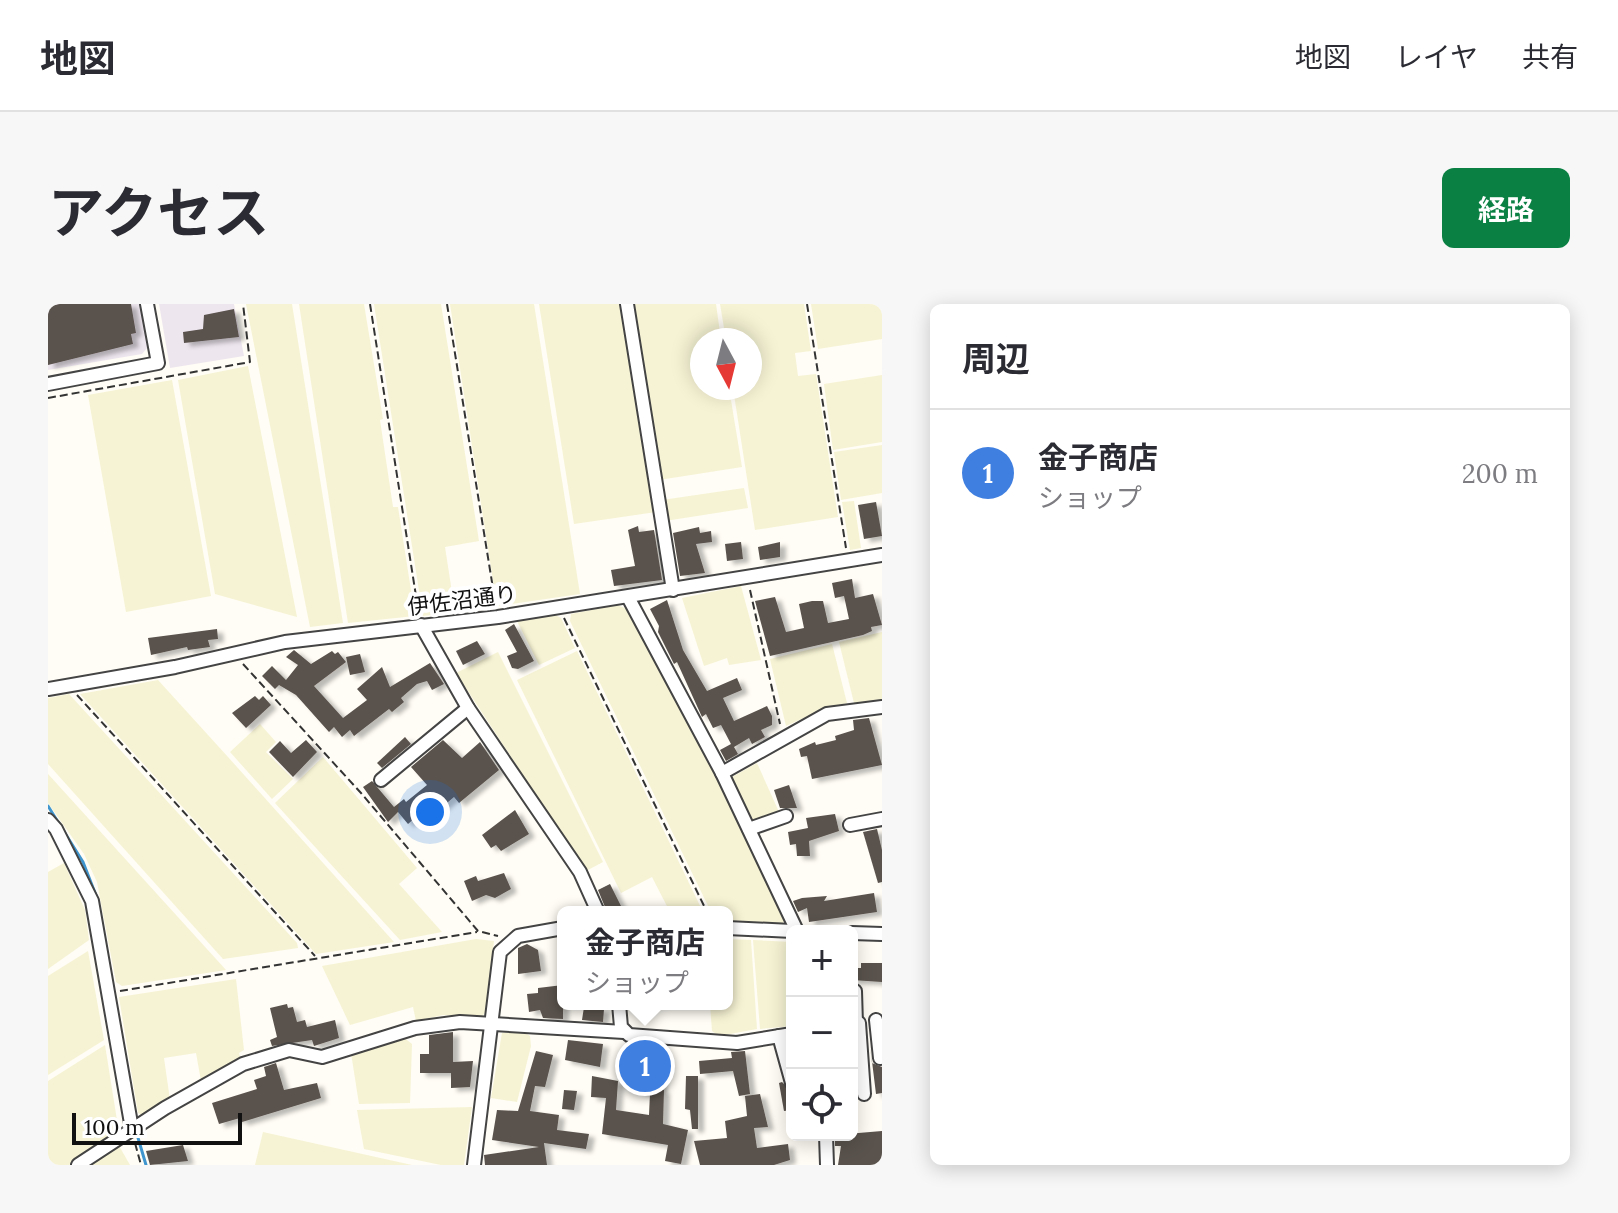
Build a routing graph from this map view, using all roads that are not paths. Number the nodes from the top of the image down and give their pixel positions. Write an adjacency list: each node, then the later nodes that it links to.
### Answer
1 (147, 304): 3 (street)
2 (627, 304): 5 (street)
3 (48, 384)
4 (882, 555): 5 (street, 伊佐沼通り)
5 (673, 590): 6 (street, 伊佐沼通り)
6 (628, 597): 7 (street, 伊佐沼通り); 11 (street)
7 (421, 625): 8 (street, 伊佐沼通り); 10 (street)
8 (48, 687)
9 (882, 707): 11 (street)
10 (468, 708): 12 (street); 18 (street)
11 (722, 773): 17 (street)
12 (381, 780)
13 (786, 816): 17 (street)
14 (882, 819): 16 (street)
15 (48, 820): 34 (street)
16 (850, 825)
17 (749, 829): 19 (street)
18 (595, 906)
19 (791, 925)
20 (733, 928): 22 (street)
21 (557, 930): 28 (street)
22 (786, 931)
23 (858, 933): 24 (street)
24 (882, 934)
25 (620, 1010): 29 (street)
26 (879, 1020): 27 (street); 32 (street)
27 (858, 1024)
28 (492, 1025): 29 (street); 34 (street); 37 (street)
29 (624, 1032): 30 (street)
30 (786, 1035)
31 (858, 1047): 33 (street)
32 (880, 1058)
33 (864, 1094)
34 (132, 1129): 36 (street)
35 (826, 1141): 38 (street)
36 (78, 1165)
37 (474, 1165)
38 (827, 1165)

